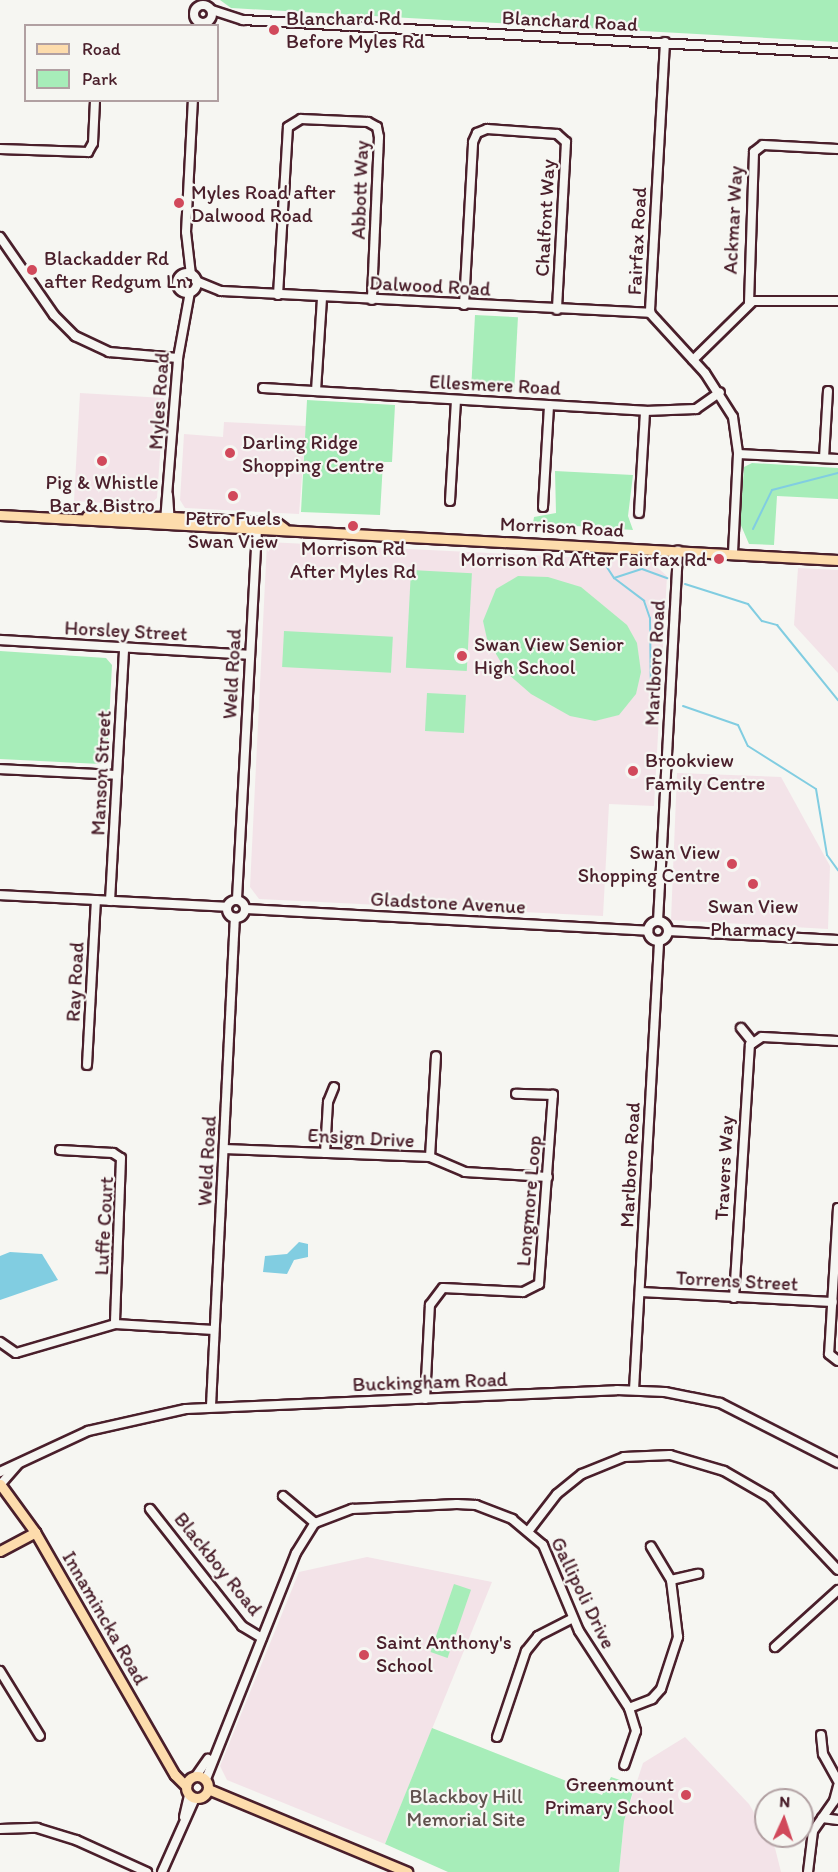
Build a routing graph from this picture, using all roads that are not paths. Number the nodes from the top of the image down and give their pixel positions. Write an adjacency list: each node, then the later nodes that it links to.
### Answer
1 (199, 3): 2 (street); 5 (street)
2 (210, 5): 3 (street, Blanchard Road); 4 (street)
3 (229, 18): 4 (street, Blanchard Road); 6 (street, Blanchard Road)
4 (208, 22): 5 (street)
5 (198, 24)
6 (665, 42): 7 (street, Blanchard Road); 23 (street, Fairfax Road)
7 (838, 53)
8 (95, 102): 10 (street)
9 (193, 102): 13 (street, Myles Road)
10 (0, 149)
11 (838, 149): 20 (street, Ackmar Way)
12 (0, 237): 24 (street)
13 (190, 277): 14 (street, Dalwood Road); 15 (street, Myles Road); 15 (street, Myles Road)
14 (208, 288): 15 (street, Dalwood Road); 16 (street, Dalwood Road)
15 (189, 291): 24 (street, Myles Road)
16 (278, 295): 17 (street, Dalwood Road); 18 (street, Abbott Way)
17 (322, 297): 18 (street, Dalwood Road); 27 (street)
18 (372, 300): 21 (street, Dalwood Road)
19 (838, 301): 20 (street)
20 (749, 303): 25 (street)
21 (464, 305): 22 (street, Dalwood Road); 22 (street, Chalfont Way)
22 (557, 310): 23 (street, Dalwood Road)
23 (650, 313): 25 (street, Fairfax Road)
24 (178, 358): 40 (street, Myles Road)
25 (693, 360): 29 (street, Fairfax Road)
26 (263, 388): 27 (street, Ellesmere Road)
27 (316, 391): 30 (street, Ellesmere Road)
28 (828, 391): 34 (street)
29 (720, 392): 32 (street, Ellesmere Road); 33 (street, Fairfax Road)
30 (456, 400): 31 (street, Ellesmere Road); 36 (street)
31 (549, 405): 32 (street, Ellesmere Road); 37 (street)
32 (645, 411): 38 (street)
33 (738, 454): 34 (street); 43 (street, Fairfax Road)
34 (824, 458): 35 (street)
35 (838, 459)
36 (450, 501)
37 (543, 507)
38 (639, 513)
39 (0, 515): 40 (main road, Morrison Road)
40 (167, 521): 41 (main road, Morrison Road)
41 (257, 526): 42 (main road, Morrison Road); 47 (street, Weld Road)
42 (678, 551): 43 (main road, Morrison Road); 57 (street, Marlboro Road)
43 (733, 554): 44 (main road, Morrison Road)
44 (838, 560)
45 (0, 640): 46 (street, Horsley Street)
46 (124, 647): 47 (street, Horsley Street); 49 (street, Manson Street)
47 (249, 655): 51 (street, Weld Road)
48 (0, 769): 49 (street)
49 (117, 775): 53 (street, Manson Street)
50 (0, 895): 52 (street)
51 (237, 899): 54 (street); 55 (street)
52 (96, 900): 53 (street); 66 (street, Ray Road)
53 (110, 901): 54 (street)
54 (227, 908): 56 (street)
55 (246, 909): 56 (street); 58 (street, Gladstone Avenue)
56 (235, 918): 69 (street, Weld Road)
57 (658, 921): 58 (street); 59 (street)
58 (648, 931): 61 (street)
59 (668, 931): 60 (street); 61 (street)
60 (838, 940)
61 (659, 941): 75 (street, Marlboro Road)
62 (741, 1028): 64 (street)
63 (838, 1041): 64 (street)
64 (753, 1043): 76 (street, Travers Way)
65 (436, 1056): 72 (street, Ensign Drive)
66 (87, 1065)
67 (334, 1087): 71 (street)
68 (516, 1094): 73 (street, Longmore Loop)
69 (224, 1149): 71 (street, Ensign Drive); 79 (street, Weld Road)
70 (60, 1150): 78 (street, Luffe Court)
71 (325, 1153): 72 (street, Ensign Drive)
72 (430, 1157): 73 (street)
73 (548, 1178): 83 (street, Longmore Loop)
74 (838, 1208): 77 (street)
75 (640, 1292): 76 (street, Torrens Street); 82 (street, Marlboro Road)
76 (734, 1298): 77 (street, Torrens Street)
77 (832, 1302): 81 (street)
78 (115, 1324): 79 (street); 80 (street)
79 (214, 1330): 84 (street, Weld Road)
80 (0, 1342)
81 (838, 1362)
82 (634, 1390): 83 (street, Buckingham Road); 85 (street, Buckingham Road)
83 (425, 1399): 84 (street, Buckingham Road)
84 (211, 1406): 86 (street, Buckingham Road)
85 (838, 1463)
86 (18, 1464): 87 (street, Buckingham Road); 88 (street, Buckingham Road)
87 (0, 1472)
88 (0, 1486): 92 (main road, Innamincka Road)
89 (283, 1496): 91 (street)
90 (150, 1509): 101 (street, Blackboy Road)
91 (315, 1523): 93 (street, Gallipoli Drive); 101 (street)
92 (33, 1529): 95 (main road); 108 (main road, Innamincka Road)
93 (530, 1529): 96 (street); 100 (street, Gallipoli Drive)
94 (651, 1547): 98 (street)
95 (0, 1551)
96 (838, 1570)
97 (698, 1574): 98 (street)
98 (670, 1580): 104 (street)
99 (838, 1590): 102 (street)
100 (573, 1618): 104 (street, Gallipoli Drive); 107 (street)
101 (262, 1638): 111 (street)
102 (775, 1647)
103 (0, 1671): 106 (street)
104 (629, 1708): 109 (street, Gallipoli Drive)
105 (821, 1735): 110 (street)
106 (39, 1736)
107 (498, 1737)
108 (163, 1755): 111 (main road, Innamincka Road); 113 (main road, Innamincka Road)
109 (624, 1765)
110 (838, 1781)
111 (201, 1783): 113 (main road); 113 (main road); 119 (main road, Innamincka Road)
112 (838, 1786): 114 (street)
113 (190, 1793): 118 (street)
114 (822, 1818): 115 (street); 120 (street)
115 (838, 1820)
116 (0, 1829): 117 (street)
117 (147, 1872)
118 (162, 1872)
119 (407, 1872)
120 (808, 1872)

